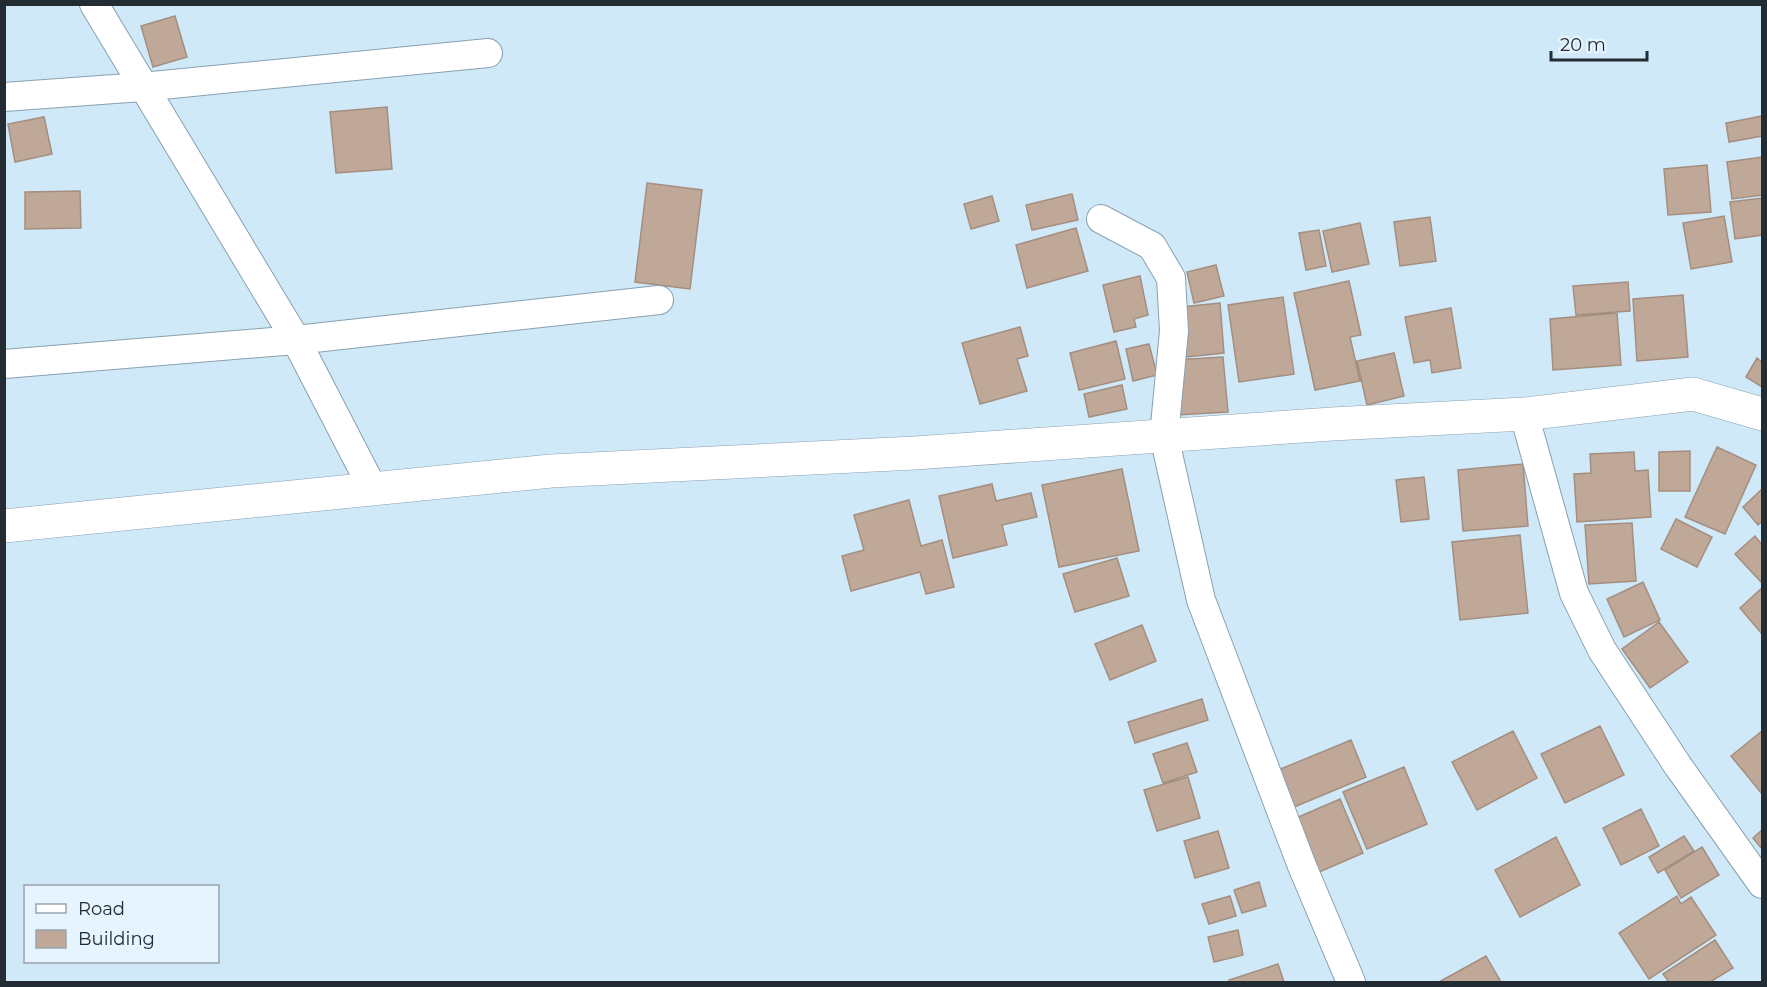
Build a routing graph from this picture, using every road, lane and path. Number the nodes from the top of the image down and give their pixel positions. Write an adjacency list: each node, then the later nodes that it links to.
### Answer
1 (94, 4): 3 (street)
2 (488, 53): 3 (street)
3 (142, 87): 4 (street); 7 (street)
4 (4, 97)
5 (1101, 219): 11 (street)
6 (659, 300): 7 (street)
7 (296, 340): 8 (street); 12 (street)
8 (4, 364)
9 (1524, 414): 10 (main road); 11 (main road); 14 (street)
10 (1762, 414)
11 (1164, 436): 12 (main road); 15 (street)
12 (373, 489): 13 (main road)
13 (4, 526)
14 (1762, 884)
15 (1351, 982)

